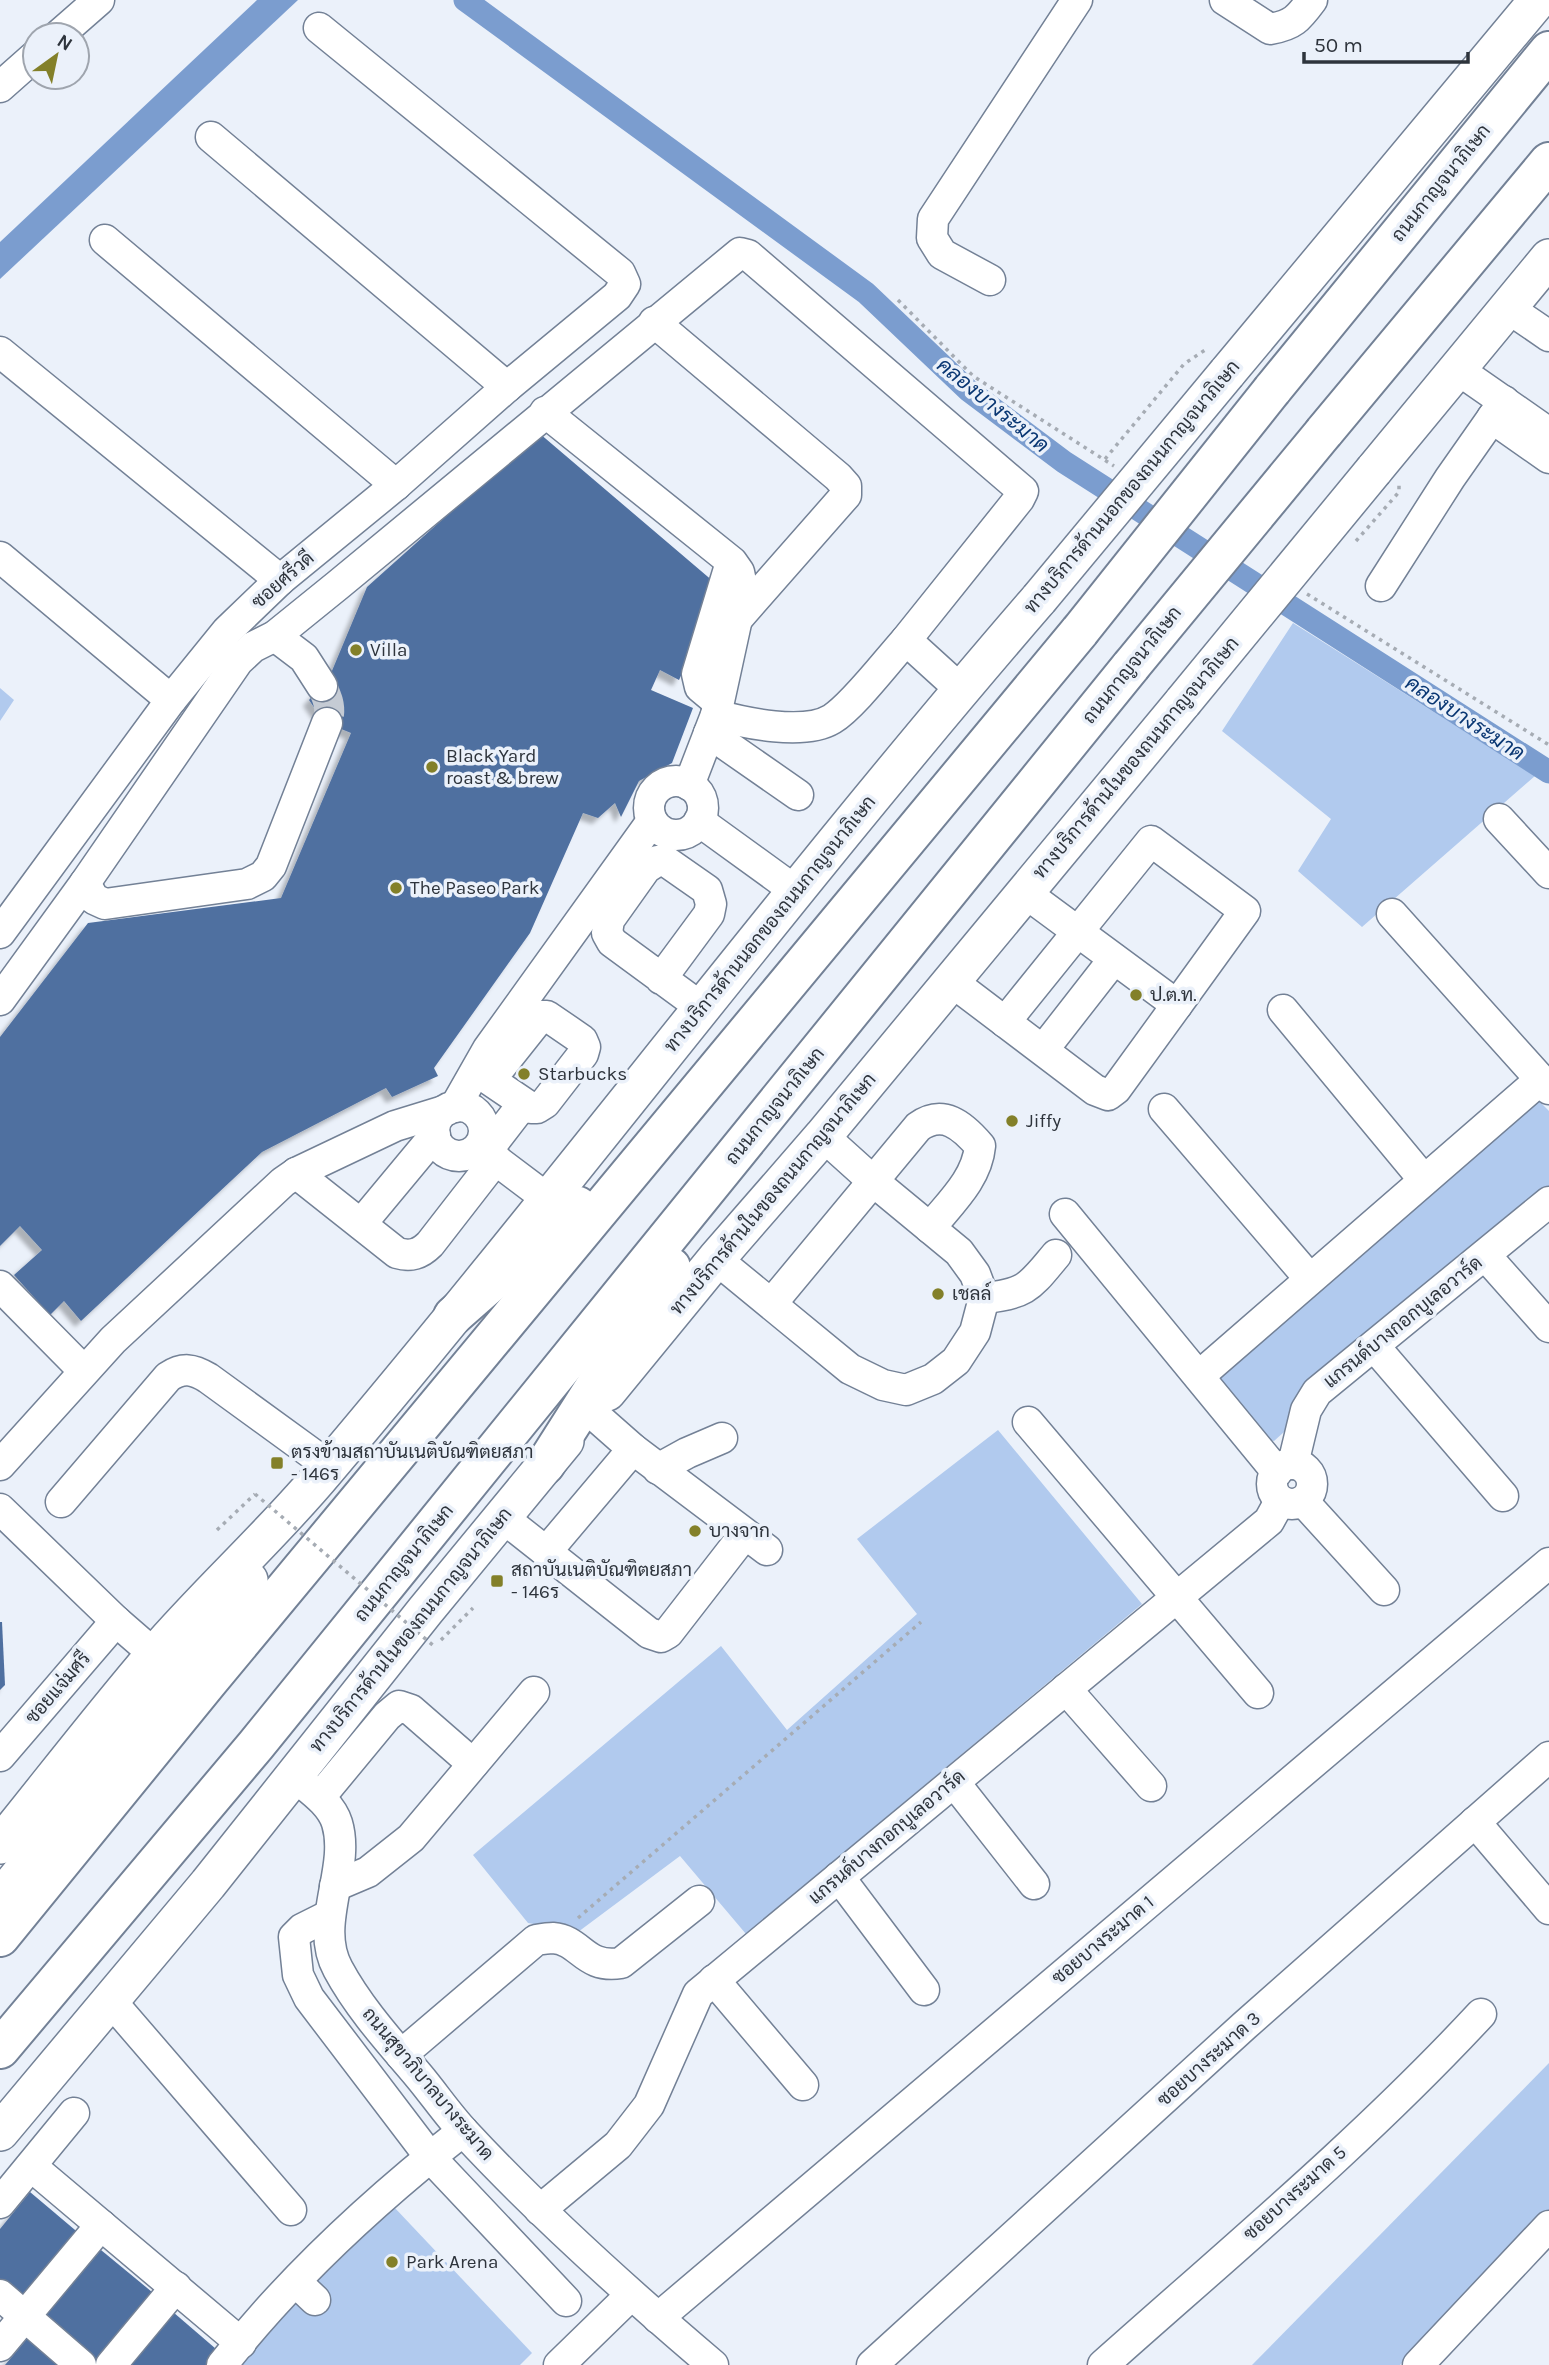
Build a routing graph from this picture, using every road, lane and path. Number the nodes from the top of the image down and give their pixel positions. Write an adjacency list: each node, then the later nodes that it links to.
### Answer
1 (99, 0): 6 (street)
2 (1077, 0): 15 (street)
3 (1225, 0): 4 (street)
4 (1312, 0)
5 (1538, 0): 20 (main road, ทางบริการด้านนอกของถนนกาญจนาภิเษก)
6 (75, 21)
7 (319, 28): 22 (street, ซอยศรีวดี)
8 (1549, 51): 68 (highway, ถนนกาญจนาภิเษก, bridge)
9 (21, 68): 10 (street)
10 (0, 87)
11 (211, 137): 22 (street)
12 (1549, 162): 66 (highway, ถนนกาญจนาภิเษก, bridge)
13 (105, 240): 28 (street)
14 (1549, 258): 16 (main road, ทางบริการด้านในของถนนกาญจนาภิเษก)
15 (990, 279)
16 (1508, 308): 18 (street); 21 (main road, ทางบริการด้านในของถนนกาญจนาภิเษก)
17 (653, 322): 24 (street); 33 (street); 35 (street)
18 (1549, 336)
19 (0, 352): 31 (street)
20 (1219, 360): 27 (path); 37 (main road, ทางบริการด้านนอกของถนนกาญจนาภิเษก, bridge)
21 (1457, 369): 23 (street); 49 (main road, ทางบริการด้านในของถนนกาญจนาภิเษก, bridge)
22 (507, 387): 28 (street, ซอยศรีวดี)
23 (1498, 410): 25 (street); 26 (street); 32 (street)
24 (545, 412): 30 (street); 34 (street)
25 (1549, 433)
26 (1549, 458)
27 (1104, 459)
28 (396, 485): 31 (street, ซอยศรีวดี)
29 (0, 557): 38 (street)
30 (732, 562): 33 (street); 39 (street)
31 (281, 580): 38 (street, ซอยศรีวดี)
32 (1381, 586)
33 (737, 619): 39 (street)
34 (275, 636): 36 (street); 47 (street)
35 (906, 640): 37 (street); 39 (street)
36 (322, 686)
37 (961, 690): 48 (main road, ทางบริการด้านนอกของถนนกาญจนาภิเษก)
38 (172, 700): 52 (street, ซอยศรีวดี)
39 (714, 717): 41 (street); 42 (street)
40 (327, 723): 47 (street)
41 (689, 785): 44 (street); 45 (street)
42 (798, 794)
43 (1499, 819): 46 (street)
44 (652, 821): 45 (street); 67 (street)
45 (699, 821): 48 (street)
46 (1549, 873)
47 (85, 883): 56 (street)
48 (797, 892): 58 (main road, ทางบริการด้านนอกของถนนกาญจนาภิเษก)
49 (1024, 892): 51 (street); 55 (main road, ทางบริการด้านในของถนนกาญจนาภิเษก)
50 (1392, 914): 63 (street)
51 (1076, 932): 53 (street); 57 (street); 60 (street)
52 (0, 933)
53 (1114, 959): 57 (street); 61 (street)
54 (661, 979): 58 (street)
55 (951, 981): 60 (street); 69 (main road, ทางบริการด้านในของถนนกาญจนาภิเษก)
56 (0, 1000)
57 (1177, 1005): 61 (street)
58 (702, 1008): 74 (main road, ทางบริการด้านนอกของถนนกาญจนาภิเษก)
59 (1283, 1010): 72 (street)
60 (1005, 1022): 61 (street)
61 (1043, 1050)
62 (490, 1080): 64 (street); 64 (street); 67 (street)
63 (1545, 1084): 72 (street)
64 (523, 1104): 70 (street)
65 (1164, 1109): 82 (street)
66 (770, 1112): 96 (highway); 137 (highway, ถนนกาญจนาภิเษก)
67 (452, 1115): 70 (street); 70 (street); 71 (street); 77 (street)
68 (670, 1125): 86 (highway); 131 (highway, ถนนกาญจนาภิเษก)
69 (824, 1136): 73 (street); 81 (main road, ทางบริการด้านในของถนนกาญจนาภิเษก)
70 (487, 1153): 74 (street); 77 (street)
71 (296, 1173): 77 (street); 89 (street)
72 (1424, 1180): 82 (street)
73 (873, 1181): 78 (street); 78 (street); 85 (street)
74 (550, 1200): 86 (main road, ทางบริการด้านนอกของถนนกาญจนาภิเษก)
75 (1549, 1202): 80 (street, แกรนด์บางกอกบูเลอวาร์ด)
76 (1065, 1214): 90 (street)
77 (362, 1224)
78 (930, 1228): 84 (street)
79 (1056, 1255): 84 (street)
80 (1485, 1255): 87 (street); 88 (street, แกรนด์บางกอกบูเลอวาร์ด)
81 (716, 1259): 85 (street); 91 (main road, ทางบริการด้านในของถนนกาญจนาภิเษก)
82 (1310, 1279): 90 (street)
83 (0, 1286): 89 (street)
84 (984, 1298): 85 (street)
85 (772, 1303)
86 (453, 1316): 97 (main road, ทางบริการด้านนอกของถนนกาญจนาภิเษก)
87 (1549, 1327)
88 (1374, 1346): 99 (street, แกรนด์บางกอกบูเลอวาร์ด); 100 (street)
89 (84, 1371): 95 (street)
90 (1199, 1376): 99 (street)
91 (591, 1412): 94 (street); 96 (main road, ทางบริการด้านในของถนนกาญจนาภิเษก)
92 (1028, 1422): 108 (street)
93 (722, 1438): 98 (street)
94 (633, 1449): 98 (street); 105 (street)
95 (0, 1465)
96 (545, 1465): 103 (main road, ทางบริการด้านในของถนนกาญจนาภิเษก)
97 (327, 1469): 101 (street); 113 (main road, ทางบริการด้านนอกของถนนกาญจนาภิเษก); 127 (main road)
98 (658, 1469): 105 (street)
99 (1288, 1485): 107 (street); 108 (street, แกรนด์บางกอกบูเลอวาร์ด)
100 (1503, 1496)
101 (61, 1503)
102 (0, 1509): 111 (street)
103 (502, 1517): 105 (street); 110 (main road, ทางบริการด้านในของถนนกาญจนาภิเษก)
104 (217, 1530): 109 (path, bridge)
105 (546, 1552)
106 (1549, 1563): 156 (street, ซอยบางระมาด 1)
107 (1384, 1590)
108 (1177, 1597): 114 (street, แกรนด์บางกอกบูเลอวาร์ด); 116 (street)
109 (473, 1608)
110 (425, 1611): 122 (main road, ทางบริการด้านในของถนนกาญจนาภิเษก); 134 (main road)
111 (116, 1621): 113 (street); 117 (street, ซอยแจ่มศรี)
112 (921, 1622): 132 (path)
113 (154, 1654): 124 (main road, ทางบริการด้านนอกของถนนกาญจนาภิเษก)
114 (1066, 1689): 120 (street, แกรนด์บางกอกบูเลอวาร์ด); 121 (street)
115 (534, 1692): 119 (street)
116 (1258, 1693)
117 (0, 1756)
118 (1549, 1757): 123 (street, ซอยบางระมาด 3)
119 (472, 1764): 122 (street); 128 (street)
120 (954, 1782): 125 (street, แกรนด์บางกอกบูเลอวาร์ด); 126 (street)
121 (1151, 1786)
122 (307, 1787): 128 (street, ถนนสุขาภิบาลบางระมาด); 134 (main road, ทางบริการด้านในของถนนกาญจนาภิเษก)
123 (1475, 1822): 130 (street); 164 (street, ซอยบางระมาด 3)
124 (0, 1846)
125 (839, 1878): 133 (street, แกรนด์บางกอกบูเลอวาร์ด); 135 (street)
126 (1034, 1884)
127 (2, 1897)
128 (333, 1900): 138 (street, ถนนสุขาภิบาลบางระมาด); 144 (street)
129 (699, 1901): 132 (street)
130 (1549, 1909)
131 (0, 1937)
132 (555, 1938): 138 (street)
133 (714, 1980): 139 (street); 148 (street, แกรนด์บางกอกบูเลอวาร์ด)
134 (106, 1987): 140 (main road); 143 (main road, ทางบริการด้านในของถนนกาญจนาภิเษก); 147 (street)
135 (924, 1990)
136 (1481, 2014): 165 (street, ซอยบางระมาด 5)
137 (0, 2049)
138 (401, 2055): 142 (street, ถนนสุขาภิบาลบางระมาด)
139 (803, 2085)
140 (0, 2095)
141 (74, 2113): 145 (street)
142 (463, 2131): 144 (street); 148 (street, ถนนสุขาภิบาลบางระมาด)
143 (0, 2132)
144 (430, 2157): 154 (street); 157 (street)
145 (30, 2166): 146 (street); 149 (street)
146 (0, 2203)
147 (291, 2210)
148 (540, 2210): 153 (street, ถนนสุขาภิบาลบางระมาด)
149 (100, 2225): 151 (street); 155 (street)
150 (1549, 2226): 166 (street)
151 (176, 2287): 157 (street); 160 (street)
152 (0, 2295): 155 (street)
153 (631, 2295): 156 (street, ถนนสุขาภิบาลบางระมาด); 162 (street)
154 (566, 2301)
155 (25, 2316): 158 (street); 159 (street)
156 (658, 2318): 163 (street, ถนนสุขาภิบาลบางระมาด)
157 (241, 2343): 161 (street)
158 (0, 2346)
159 (81, 2365)
160 (111, 2365)
161 (222, 2365)
162 (559, 2365)
163 (713, 2365)
164 (873, 2365)
165 (1103, 2365)
166 (1418, 2365)

